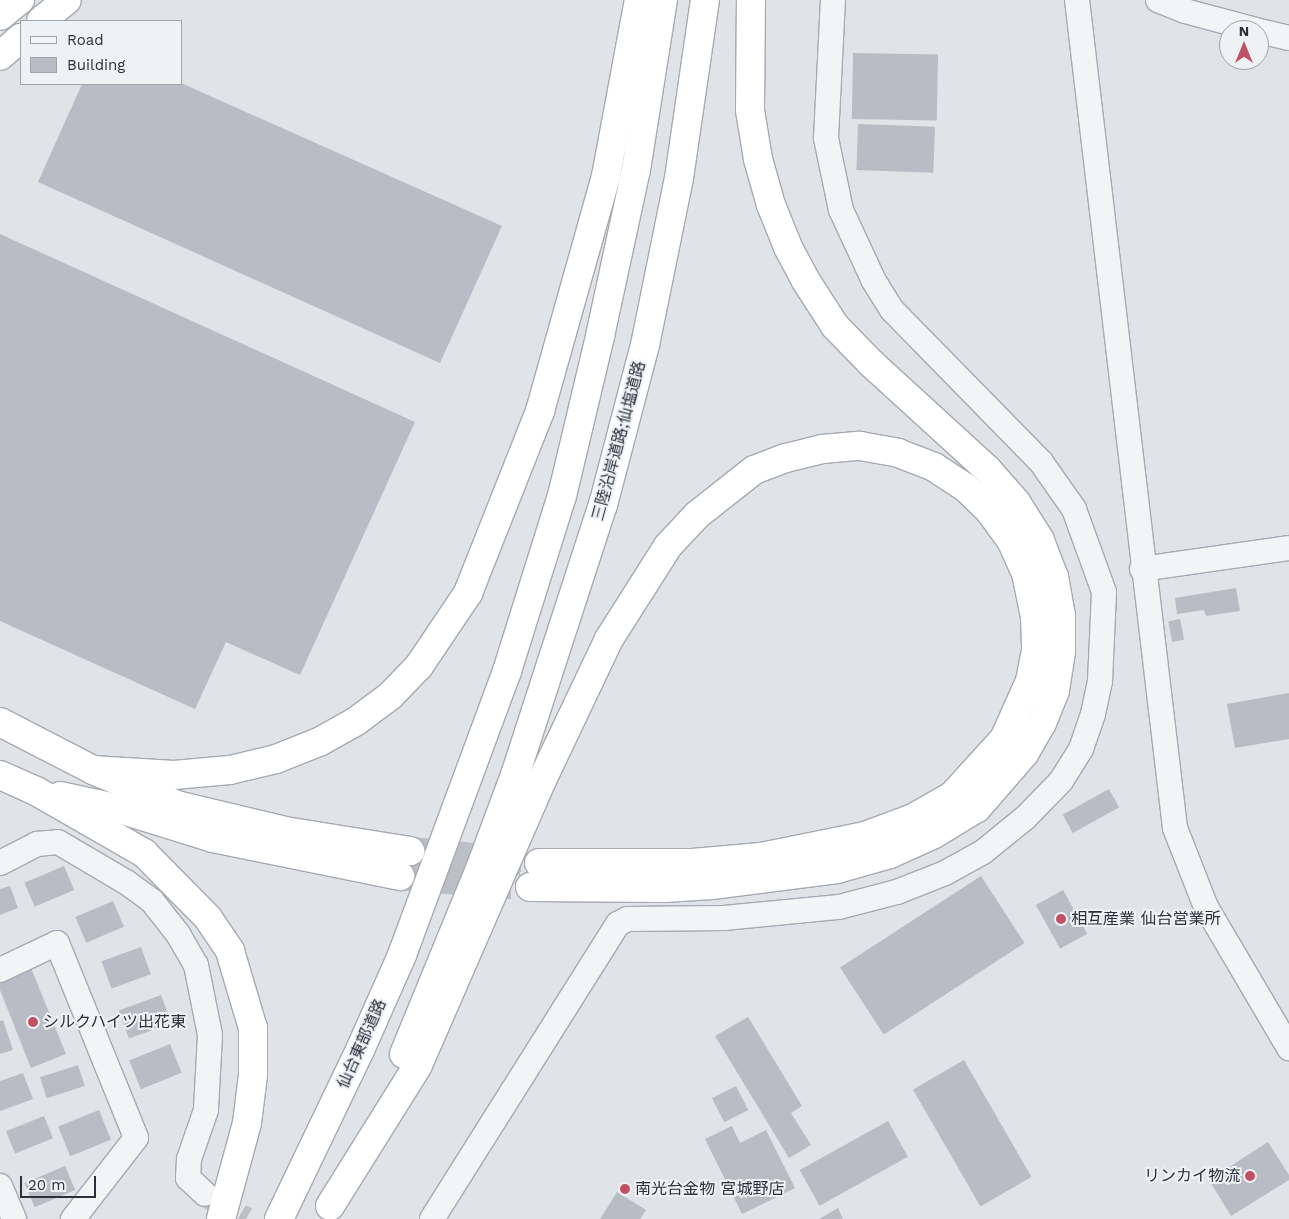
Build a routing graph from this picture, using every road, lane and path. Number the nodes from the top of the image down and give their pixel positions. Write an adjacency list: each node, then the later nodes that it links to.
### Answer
1 (20, 0): 10 (highway)
2 (67, 0): 11 (highway)
3 (639, 0): 20 (highway)
4 (663, 0): 34 (highway, 仙台東部道路)
5 (705, 0): 30 (highway, 三陸沿岸道路;仙塩道路)
6 (751, 0): 30 (highway)
7 (833, 0): 35 (street)
8 (1077, 0): 18 (street)
9 (1158, 0): 12 (street)
10 (0, 16)
11 (43, 20)
12 (1220, 20)
13 (1269, 33): 14 (street)
14 (1289, 38)
15 (20, 39): 16 (highway)
16 (0, 56)
17 (1289, 548): 18 (street)
18 (1142, 569): 27 (street)
19 (0, 722): 20 (highway)
20 (93, 770): 23 (highway)
21 (0, 775): 22 (highway)
22 (36, 791): 25 (highway); 33 (highway)
23 (410, 851)
24 (0, 863): 29 (street)
25 (400, 876)
26 (0, 970): 32 (street)
27 (1289, 1048)
28 (0, 1186): 31 (street)
29 (205, 1194)
30 (326, 1213)
31 (14, 1219)
32 (74, 1219)
33 (221, 1219)
34 (280, 1219)
35 (432, 1219)

